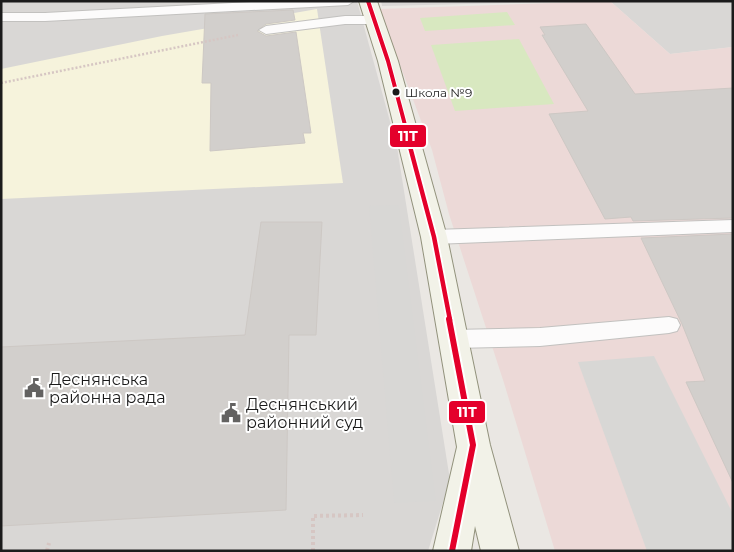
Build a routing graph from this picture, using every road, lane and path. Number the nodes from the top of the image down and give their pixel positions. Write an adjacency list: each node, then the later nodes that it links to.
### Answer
1 (348, 1): 3 (lane)
2 (371, 11): 4 (lane); 7 (main road)
3 (1, 17)
4 (266, 30): 5 (path)
5 (1, 83)
6 (733, 226): 7 (lane)
7 (434, 237): 9 (main road)
8 (669, 325): 9 (lane)
9 (454, 339): 10 (main road)
10 (473, 444): 15 (main road); 16 (main road)
11 (363, 515): 14 (path)
12 (49, 543): 13 (path)
13 (47, 551)
14 (313, 551)
15 (452, 551)
16 (500, 551)

